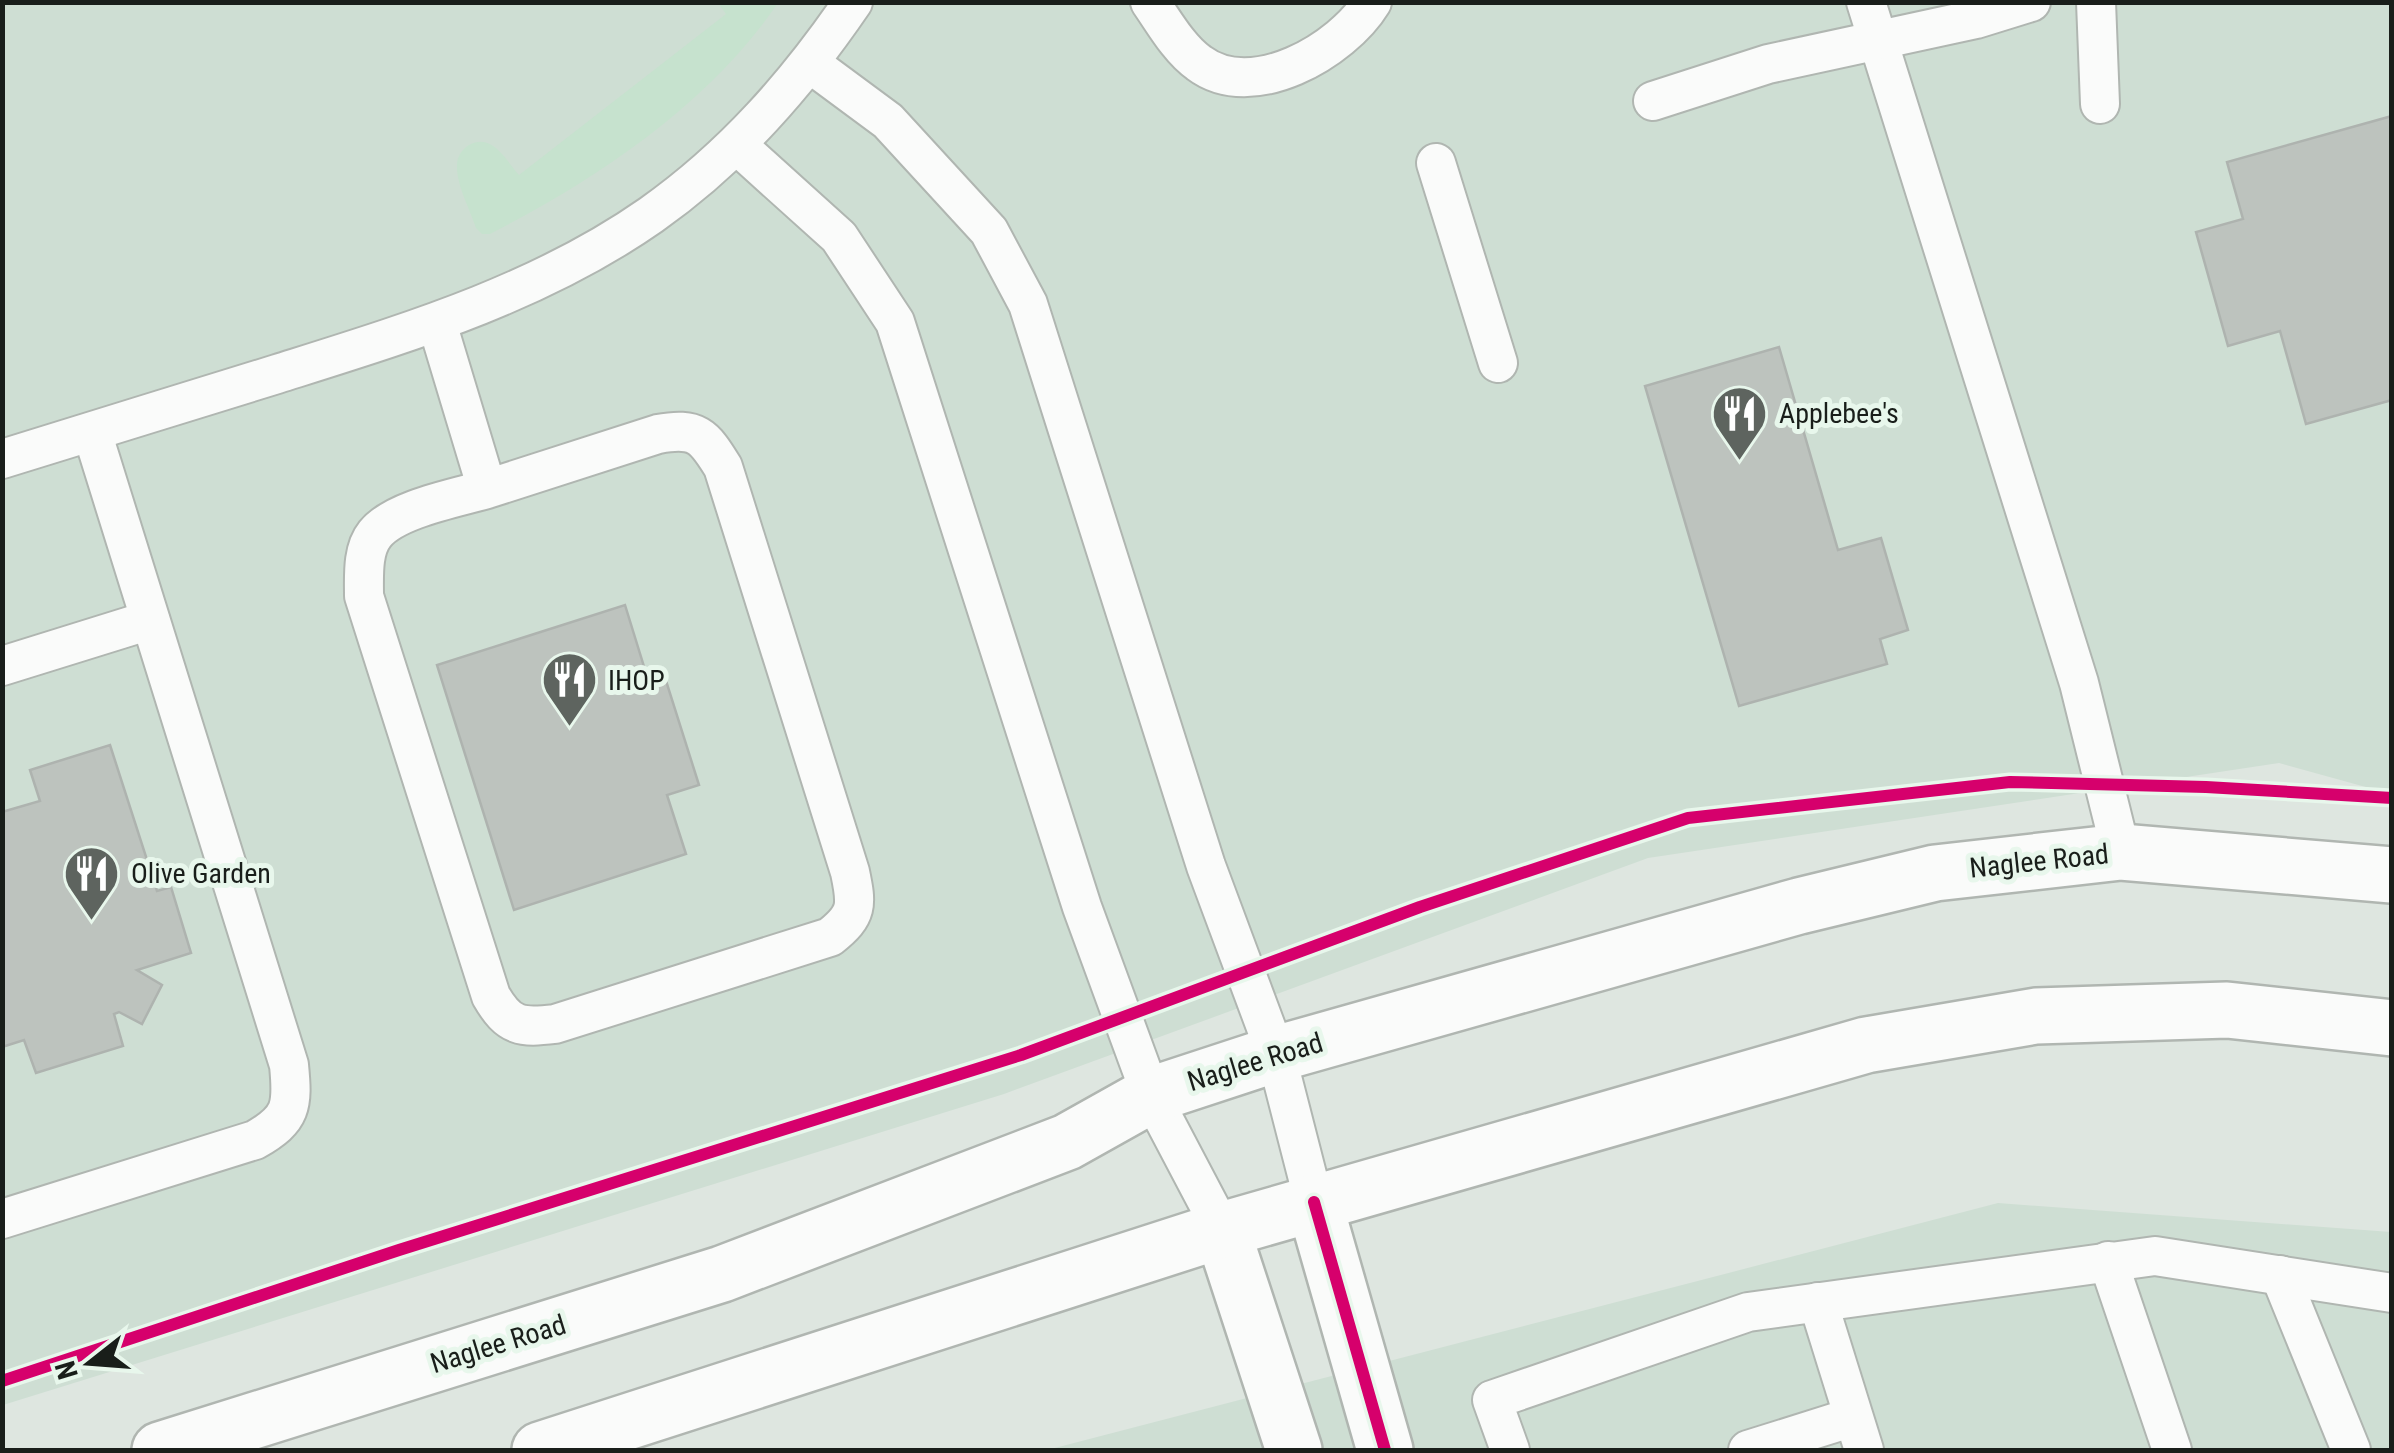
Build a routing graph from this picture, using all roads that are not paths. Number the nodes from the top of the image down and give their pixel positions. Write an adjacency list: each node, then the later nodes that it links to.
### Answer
1 (853, 2): 8 (lane)
2 (1150, 2): 3 (lane)
3 (1372, 2)
4 (1866, 2): 7 (lane)
5 (2031, 2): 7 (lane)
6 (2096, 2): 10 (lane)
7 (1878, 40): 9 (lane); 20 (lane)
8 (810, 64): 11 (lane); 23 (lane)
9 (1653, 100)
10 (2100, 104)
11 (737, 145): 13 (lane); 24 (lane)
12 (1436, 163): 14 (lane)
13 (436, 323): 15 (lane); 17 (lane)
14 (1498, 363)
15 (92, 432): 16 (lane); 18 (lane)
16 (2, 460)
17 (487, 488): 17 (lane)
18 (150, 620): 19 (lane); 26 (lane)
19 (2, 666)
20 (2120, 852): 21 (main road, Naglee Road); 23 (main road, Naglee Road)
21 (2392, 874)
22 (2392, 1028): 25 (main road)
23 (1276, 1054): 24 (main road, Naglee Road); 25 (lane)
24 (1151, 1095): 27 (lane); 33 (main road, Naglee Road)
25 (1314, 1202): 27 (main road); 36 (main road)
26 (2, 1219)
27 (1222, 1230): 34 (main road); 35 (main road)
28 (2108, 1262): 29 (lane); 31 (lane); 39 (lane)
29 (2280, 1275): 30 (lane); 40 (lane)
30 (2392, 1293)
31 (1818, 1302): 32 (lane); 37 (lane)
32 (1858, 1434): 38 (lane)
33 (160, 1450)
34 (540, 1450)
35 (1294, 1450)
36 (1385, 1450)
37 (1510, 1450)
38 (1748, 1450)
39 (2172, 1450)
40 (2351, 1450)

